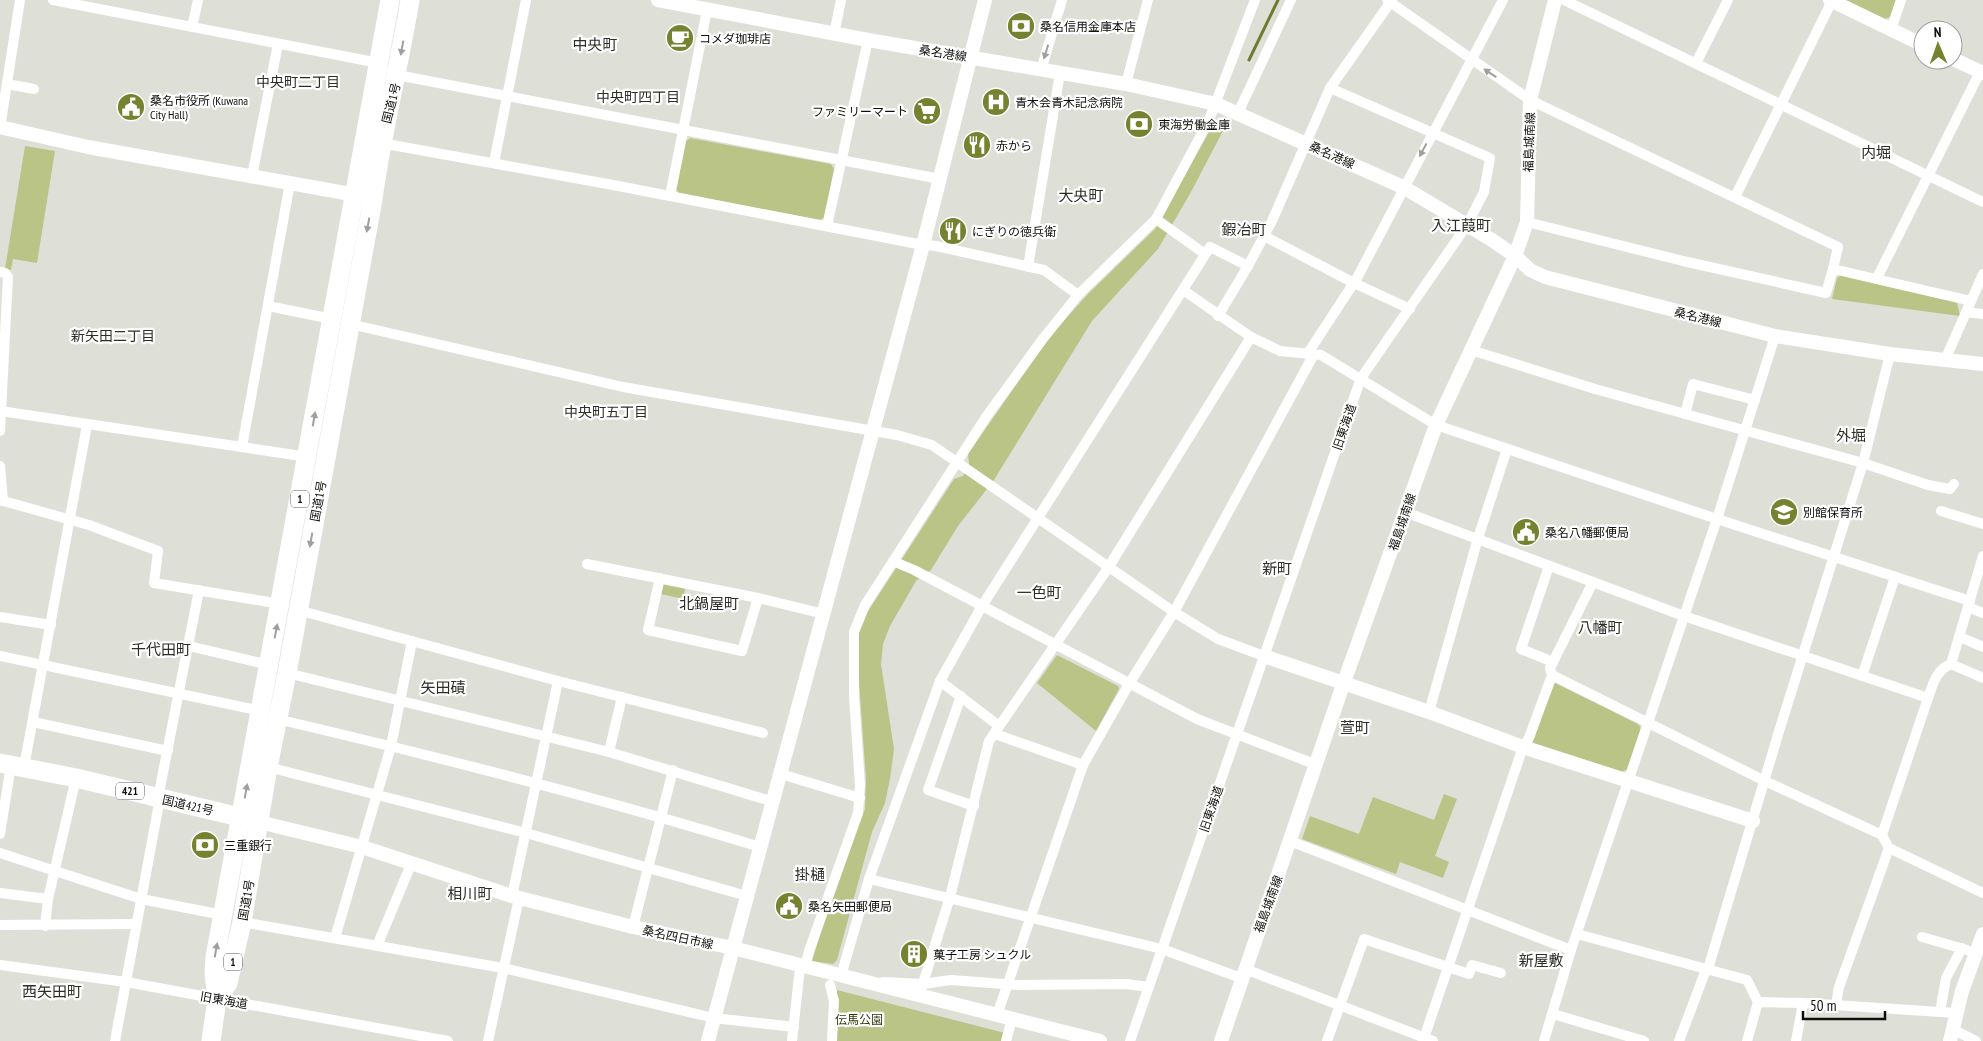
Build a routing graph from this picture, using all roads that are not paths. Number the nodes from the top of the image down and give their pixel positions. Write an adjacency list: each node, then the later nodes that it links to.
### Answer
1 (20, 0): 37 (street)
2 (52, 0): 22 (street)
3 (198, 0): 22 (street)
4 (390, 0): 32 (highway, 国道1号 / 1)
5 (410, 0): 36 (highway, 国道1号 / 1, one-way to 36)
6 (526, 0): 41 (street)
7 (659, 0): 21 (main road, 桑名港線)
8 (841, 0): 24 (street)
9 (985, 0): 28 (main road)
10 (1062, 0): 33 (street, one-way to 33)
11 (1148, 0): 38 (street)
12 (1255, 0): 44 (street)
13 (1291, 0): 45 (street)
14 (1504, 0): 29 (street)
15 (1555, 0): 42 (main road, 福島城南線)
16 (1564, 0): 30 (street)
17 (1728, 0): 30 (street)
18 (1831, 0): 23 (main road); 43 (street)
19 (1902, 0): 23 (street)
20 (1389, 1): 29 (street); 39 (street)
21 (707, 10): 24 (main road, 桑名港線); 47 (street)
22 (192, 27): 27 (street)
23 (1891, 30): 26 (main road)
24 (834, 34): 25 (main road, 桑名港線)
25 (868, 40): 28 (main road, 桑名港線); 51 (street)
26 (1913, 40)
27 (278, 44): 32 (street); 54 (street)
28 (971, 58): 33 (main road, 桑名港線); 55 (main road)
29 (1471, 60): 42 (street, one-way to 29); 48 (street)
30 (1696, 63): 43 (street)
31 (1963, 63): 34 (main road)
32 (379, 64): 59 (highway, 国道1号 / 1)
33 (1041, 70): 35 (main road, 桑名港線)
34 (1982, 72): 53 (street)
35 (1060, 73): 38 (main road, 桑名港線); 71 (street)
36 (398, 75): 41 (street); 49 (highway, 国道1号 / 1)
37 (5, 82): 40 (street); 46 (street)
38 (1126, 84): 44 (main road, 桑名港線)
39 (1330, 88): 48 (street); 50 (street)
40 (34, 89)
41 (508, 95): 47 (street); 52 (street)
42 (1530, 100): 60 (street); 63 (main road, 福島城南線)
43 (1781, 103): 53 (street); 60 (street)
44 (1216, 104): 45 (main road, 桑名港線); 62 (street)
45 (1238, 113): 50 (main road, 桑名港線)
46 (0, 127): 54 (main road)
47 (684, 129): 51 (street); 58 (street)
48 (1433, 132): 57 (street, one-way to 57); 64 (street, 旧東海道)
49 (381, 143): 52 (street); 59 (highway, 国道1号 / 1)
50 (1306, 143): 57 (main road, 桑名港線); 66 (street)
51 (842, 160): 55 (street); 65 (street)
52 (494, 163): 58 (street)
53 (1928, 175): 61 (street); 75 (street)
54 (252, 176): 56 (main road)
55 (940, 179): 67 (main road)
56 (290, 183): 59 (main road); 80 (street)
57 (1403, 187): 64 (main road, 桑名港線); 76 (street)
58 (670, 196): 65 (street)
59 (364, 197): 85 (highway, 国道1号 / 1)
60 (1735, 197): 72 (street)
61 (1983, 202)
62 (1156, 219): 68 (street); 78 (street)
63 (1527, 222): 69 (main road, 福島城南線); 72 (street)
64 (1467, 225): 69 (main road, 桑名港線); 81 (street, 旧東海道)
65 (827, 226): 67 (street)
66 (1264, 236): 70 (street); 76 (street)
67 (923, 245): 71 (street); 101 (main road)
68 (1205, 254): 70 (street); 77 (street)
69 (1515, 256): 86 (main road, 桑名港線); 88 (main road, 福島城南線)
70 (1248, 266): 84 (street)
71 (1028, 267): 78 (street)
72 (1833, 269): 75 (street)
73 (0, 272): 95 (street)
74 (1983, 274): 79 (street)
75 (1876, 278): 79 (street)
76 (1354, 283): 81 (street); 89 (street)
77 (1183, 290): 84 (street); 113 (street)
78 (1078, 295): 105 (street)
79 (1971, 301): 82 (street)
80 (268, 306): 85 (street); 102 (street)
81 (1410, 309): 93 (street, 旧東海道)
82 (1966, 312): 83 (street); 91 (street)
83 (1983, 314)
84 (1218, 316): 87 (street)
85 (341, 321): 101 (street); 104 (highway, 国道1号 / 1, one-way to 85); 130 (highway, 国道1号 / 1, one-way to 130)
86 (1775, 336): 90 (main road, 桑名港線); 94 (street)
87 (1251, 337): 89 (street); 122 (street)
88 (1471, 350): 96 (street); 98 (main road, 福島城南線)
89 (1311, 354): 93 (street); 131 (street)
90 (1890, 354): 91 (main road, 桑名港線); 106 (street)
91 (1945, 360): 92 (main road, 桑名港線)
92 (1983, 364)
93 (1361, 378): 98 (street); 143 (street, 旧東海道)
94 (1755, 400): 96 (street); 99 (street)
95 (1, 411): 97 (street); 100 (street)
96 (1685, 414): 99 (street)
97 (87, 425): 102 (street); 112 (street)
98 (1436, 425): 103 (street); 111 (main road, 福島城南線)
99 (1745, 430): 106 (street); 114 (street)
100 (0, 431)
101 (873, 432): 105 (street); 133 (main road)
102 (242, 446): 104 (street)
103 (1507, 449): 114 (street); 116 (street)
104 (308, 457): 130 (highway, 国道1号 / 1)
105 (958, 463): 113 (street); 119 (street)
106 (1863, 463): 108 (street); 118 (street)
107 (0, 466): 109 (street)
108 (1954, 484)
109 (2, 500): 112 (street)
110 (1940, 511): 115 (street)
111 (1406, 512): 116 (street); 155 (main road, 福島城南線)
112 (70, 519): 126 (street); 136 (street)
113 (1038, 519): 122 (street); 129 (street)
114 (1717, 519): 118 (street); 134 (street)
115 (1983, 524)
116 (1478, 538): 121 (street); 162 (street)
117 (1983, 556): 128 (street)
118 (1834, 558): 123 (street); 144 (street)
119 (895, 562): 129 (street); 186 (street)
120 (586, 564): 124 (street)
121 (1549, 566): 125 (street); 145 (street)
122 (1108, 568): 131 (street); 140 (street)
123 (1895, 577): 128 (street); 151 (street)
124 (660, 578): 127 (street); 127 (street)
125 (1593, 582): 134 (street); 145 (street)
126 (200, 590): 130 (street); 139 (street)
127 (758, 598): 133 (street)
128 (1970, 604): 132 (street); 137 (street)
129 (982, 606): 140 (street); 154 (street)
130 (290, 607): 138 (street); 148 (highway, 国道1号 / 1, one-way to 130); 149 (highway, 国道1号 / 1)
131 (1174, 612): 143 (street); 156 (street)
132 (1983, 613)
133 (824, 614): 179 (main road)
134 (1684, 616): 144 (street); 165 (street)
135 (0, 617): 136 (street)
136 (51, 625): 147 (street)
137 (1960, 637): 141 (street); 146 (street)
138 (412, 641): 153 (street); 161 (street)
139 (189, 646): 148 (street); 157 (street)
140 (1056, 646): 156 (street); 166 (street)
141 (1983, 647)
142 (0, 656): 147 (street)
143 (1264, 656): 155 (main road); 169 (street, 旧東海道)
144 (1803, 656): 151 (street); 181 (street)
145 (1553, 662): 150 (street)
146 (1951, 664): 152 (street); 160 (street)
147 (43, 665): 157 (street); 164 (street)
148 (269, 665): 163 (highway, 国道1号 / 1)
149 (287, 674): 161 (street); 163 (highway, 国道1号 / 1)
150 (1552, 675): 165 (street); 171 (street)
151 (1862, 676): 160 (street)
152 (1983, 678)
153 (558, 681): 159 (street); 168 (street)
154 (940, 682): 158 (street); 204 (street)
155 (1344, 682): 162 (main road); 176 (main road, 福島城南線)
156 (1129, 684): 169 (street); 175 (street)
157 (179, 694): 163 (street); 172 (street)
158 (961, 696): 166 (street); 188 (street)
159 (622, 697): 167 (street); 173 (street)
160 (1928, 698): 195 (street)
161 (401, 700): 168 (street); 170 (street)
162 (1429, 712): 171 (main road)
163 (269, 715): 170 (street); 177 (highway, 国道1号 / 1); 190 (highway, 国道1号 / 1, one-way to 163)
164 (32, 722): 172 (street); 174 (street)
165 (1648, 723): 181 (street); 182 (street)
166 (997, 730): 175 (street); 188 (street)
167 (763, 733)
168 (546, 736): 173 (street); 183 (street)
169 (1236, 736): 176 (street); 227 (street, 旧東海道)
170 (391, 746): 183 (street); 184 (street)
171 (1523, 747): 182 (main road); 212 (street)
172 (168, 751): 185 (street)
173 (609, 752): 178 (street)
174 (12, 765): 180 (highway, 国道421号 / 421); 194 (street)
175 (1083, 765): 214 (street)
176 (1317, 765): 196 (main road, 福島城南線)
177 (268, 767): 184 (street); 192 (highway, 国道1号 / 1)
178 (673, 770): 187 (street); 189 (street)
179 (781, 774): 186 (street); 187 (main road)
180 (76, 778): 185 (highway, 国道421号 / 421); 203 (street)
181 (1766, 781): 191 (street); 195 (street)
182 (1627, 782): 191 (main road); 220 (street)
183 (536, 783): 189 (street); 193 (street)
184 (378, 794): 193 (street); 197 (street)
185 (159, 798): 190 (highway, 国道421号 / 421); 211 (street)
186 (860, 798): 232 (street)
187 (774, 802): 198 (main road)
188 (974, 806): 209 (street)
189 (662, 817): 198 (street); 202 (street)
190 (241, 818): 192 (highway, 国道421号 / 421); 213 (highway, 国道1号 / 1)
191 (1753, 821): 234 (street)
192 (259, 822): 197 (main road, 桑名四日市線); 215 (highway, 国道1号 / 1)
193 (526, 833): 202 (street); 208 (street)
194 (0, 834)
195 (1882, 835): 199 (street)
196 (1290, 841): 212 (street); 236 (main road, 福島城南線)
197 (362, 846): 201 (main road, 桑名四日市線); 223 (street)
198 (760, 847): 207 (main road)
199 (1889, 848): 206 (street); 246 (street)
200 (0, 853): 203 (street)
201 (412, 862): 208 (main road, 桑名四日市線); 224 (street)
202 (648, 867): 207 (street); 219 (street)
203 (53, 870): 210 (street); 211 (street)
204 (870, 879): 209 (street); 237 (street)
205 (0, 893): 210 (street)
206 (1983, 893)
207 (747, 896): 225 (main road)
208 (516, 897): 219 (main road, 桑名四日市線); 233 (street)
209 (950, 897): 214 (street); 242 (street)
210 (48, 899): 218 (street)
211 (141, 899): 213 (street); 216 (street)
212 (1467, 910): 228 (street); 231 (street)
213 (223, 915): 243 (highway, 国道1号 / 1, one-way to 213)
214 (1030, 917): 227 (street); 239 (street)
215 (242, 922): 223 (street); 243 (highway, 国道1号 / 1)
216 (136, 924): 218 (street); 238 (street)
217 (0, 926): 218 (street)
218 (45, 926)
219 (633, 927): 225 (main road, 桑名四日市線)
220 (1577, 934): 228 (street); 234 (street)
221 (1983, 934): 229 (main road)
222 (1922, 937): 226 (street)
223 (335, 938): 224 (street)
224 (377, 946): 233 (street)
225 (733, 948): 232 (main road, 桑名四日市線); 252 (main road)
226 (1962, 948): 229 (street); 248 (street)
227 (1162, 949): 236 (street); 241 (street, 旧東海道)
228 (1571, 950): 250 (street)
229 (1976, 953): 249 (main road)
230 (0, 965): 238 (street, 旧東海道)
231 (1448, 966): 235 (street); 247 (street); 257 (street)
232 (803, 967): 237 (main road, 桑名四日市線); 254 (street)
233 (503, 968): 252 (street); 261 (street)
234 (1708, 969): 244 (street); 272 (street)
235 (1501, 973)
236 (1243, 974): 247 (street); 268 (main road, 福島城南線)
237 (841, 976): 242 (main road, 桑名四日市線)
238 (126, 982): 243 (street, 旧東海道); 258 (street)
239 (1006, 984): 241 (street); 242 (street); 251 (street)
240 (830, 985): 264 (street)
241 (1149, 987): 267 (street, 旧東海道)
242 (921, 990): 251 (main road, 桑名四日市線)
243 (217, 999): 256 (street, 旧東海道); 259 (highway, 国道1号 / 1)
244 (1758, 1002): 245 (street); 273 (street)
245 (1803, 1003): 246 (street); 274 (street)
246 (1836, 1004): 248 (street)
247 (1339, 1005): 257 (street); 269 (street)
248 (1940, 1012): 249 (street)
249 (1956, 1013): 255 (main road)
250 (1553, 1014): 270 (street); 271 (street)
251 (997, 1015): 253 (main road, 桑名四日市線)
252 (714, 1018): 254 (street); 262 (main road)
253 (1012, 1019): 265 (street); 266 (main road, 桑名四日市線)
254 (794, 1027): 263 (street)
255 (1951, 1035): 275 (street)
256 (409, 1037): 260 (street, 旧東海道)
257 (1427, 1040)
258 (115, 1041)
259 (211, 1041)
260 (448, 1041)
261 (488, 1041)
262 (708, 1041)
263 (792, 1041)
264 (832, 1041)
265 (1006, 1041)
266 (1100, 1041)
267 (1130, 1041)
268 (1221, 1041)
269 (1327, 1041)
270 (1544, 1041)
271 (1644, 1041)
272 (1679, 1041)
273 (1747, 1041)
274 (1796, 1041)
275 (1976, 1041)

